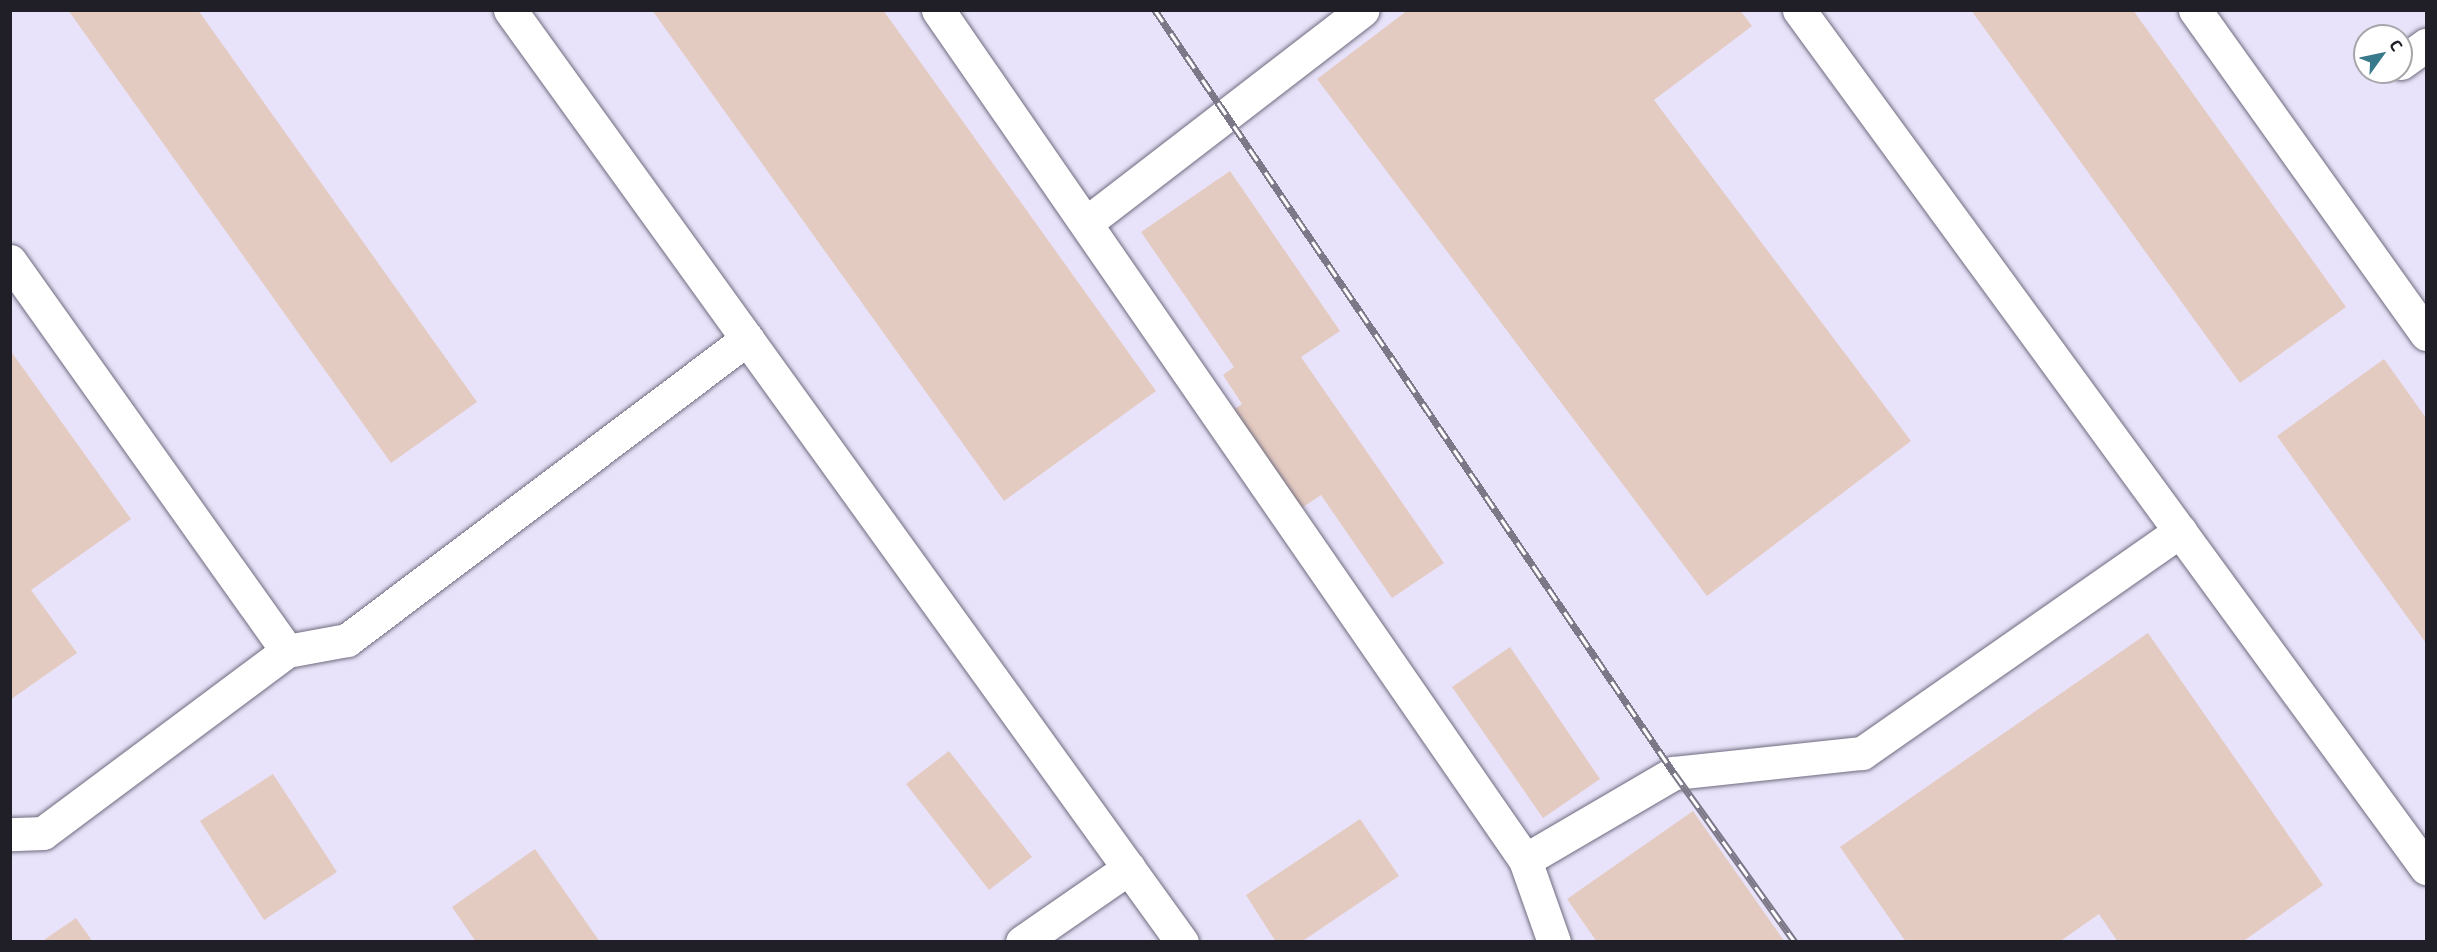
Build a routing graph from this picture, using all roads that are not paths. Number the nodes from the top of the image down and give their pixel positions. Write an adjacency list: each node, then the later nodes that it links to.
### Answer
1 (510, 10): 11 (lane)
2 (938, 10): 8 (lane)
3 (1363, 10): 8 (lane)
4 (1799, 10): 12 (lane)
5 (2195, 10): 10 (lane)
6 (2427, 45): 7 (lane)
7 (2413, 54)
8 (1086, 223): 15 (lane)
9 (10, 261): 13 (lane)
10 (2427, 334)
11 (747, 339): 13 (lane); 16 (lane)
12 (2180, 531): 15 (lane); 17 (lane)
13 (287, 651): 14 (lane)
14 (10, 834)
15 (1525, 860): 20 (lane)
16 (1129, 868): 18 (lane); 19 (lane)
17 (2427, 868)
18 (1022, 942)
19 (1182, 942)
20 (1554, 942)

